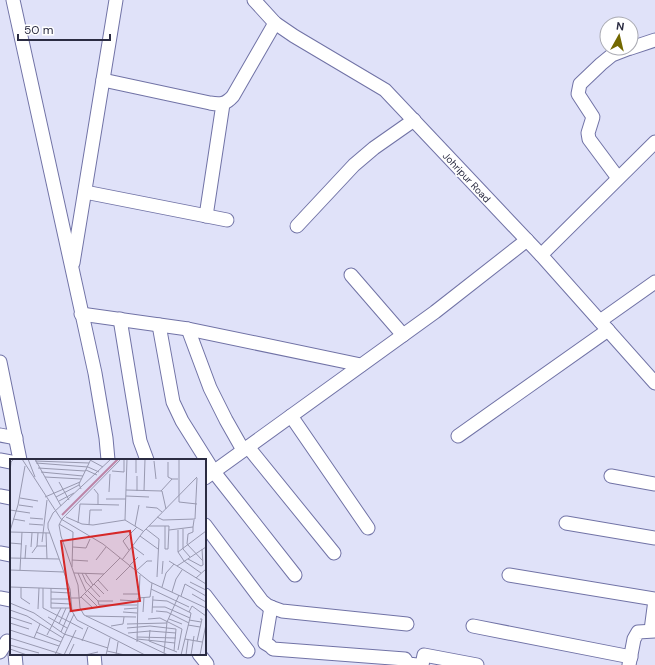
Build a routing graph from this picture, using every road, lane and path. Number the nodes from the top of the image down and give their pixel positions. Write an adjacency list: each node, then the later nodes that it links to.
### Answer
1 (13, 0): 19 (street)
2 (116, 0): 8 (street)
3 (254, 0): 4 (street, Johripur Road)
4 (275, 23): 9 (street); 10 (street, Johripur Road)
5 (655, 40): 6 (street)
6 (639, 45)
7 (611, 56): 12 (street)
8 (103, 80): 9 (street); 13 (street)
9 (223, 104): 14 (street)
10 (414, 120): 16 (street); 17 (street, Johripur Road)
11 (655, 142): 12 (street)
12 (618, 178): 18 (street)
13 (84, 192): 14 (street); 19 (street)
14 (206, 216): 15 (street)
15 (227, 220)
16 (297, 226)
17 (527, 240): 18 (street, Johripur Road); 27 (street)
18 (541, 255): 25 (street, Johripur Road)
19 (71, 270): 22 (street)
20 (351, 275): 27 (street)
21 (655, 282): 25 (street)
22 (81, 314): 23 (street); 37 (street)
23 (120, 320): 24 (street); 38 (street)
24 (159, 325): 26 (street); 39 (street)
25 (604, 325): 30 (street, Johripur Road); 33 (street)
26 (188, 329): 29 (street); 35 (street)
27 (403, 334): 29 (street)
28 (0, 362): 34 (street)
29 (361, 365): 31 (street)
30 (655, 383)
31 (291, 416): 35 (street); 49 (street)
32 (0, 434): 34 (street)
33 (458, 436)
34 (16, 438): 36 (street)
35 (246, 449): 42 (street); 52 (street)
36 (20, 459)
37 (108, 459)
38 (147, 459)
39 (202, 459)
40 (0, 460): 41 (street)
41 (10, 462)
42 (210, 475): 54 (street)
43 (611, 476): 44 (street)
44 (655, 484)
45 (0, 496): 46 (street)
46 (10, 498)
47 (566, 523): 50 (street)
48 (206, 526): 60 (street)
49 (368, 528)
50 (655, 538)
51 (0, 553): 53 (street)
52 (334, 553)
53 (10, 554)
54 (295, 575)
55 (509, 575): 58 (street)
56 (206, 596): 64 (street)
57 (0, 598): 59 (street)
58 (655, 599): 63 (street)
59 (10, 600)
60 (271, 607): 61 (street); 72 (street)
61 (407, 624)
62 (473, 626): 68 (street)
63 (653, 631): 68 (street)
64 (248, 652)
65 (15, 655): 70 (street)
66 (94, 655): 71 (street)
67 (200, 655): 69 (street)
68 (630, 661)
69 (207, 664)
70 (16, 665)
71 (95, 665)
72 (417, 665)
73 (422, 665): 74 (street)
74 (477, 665)

